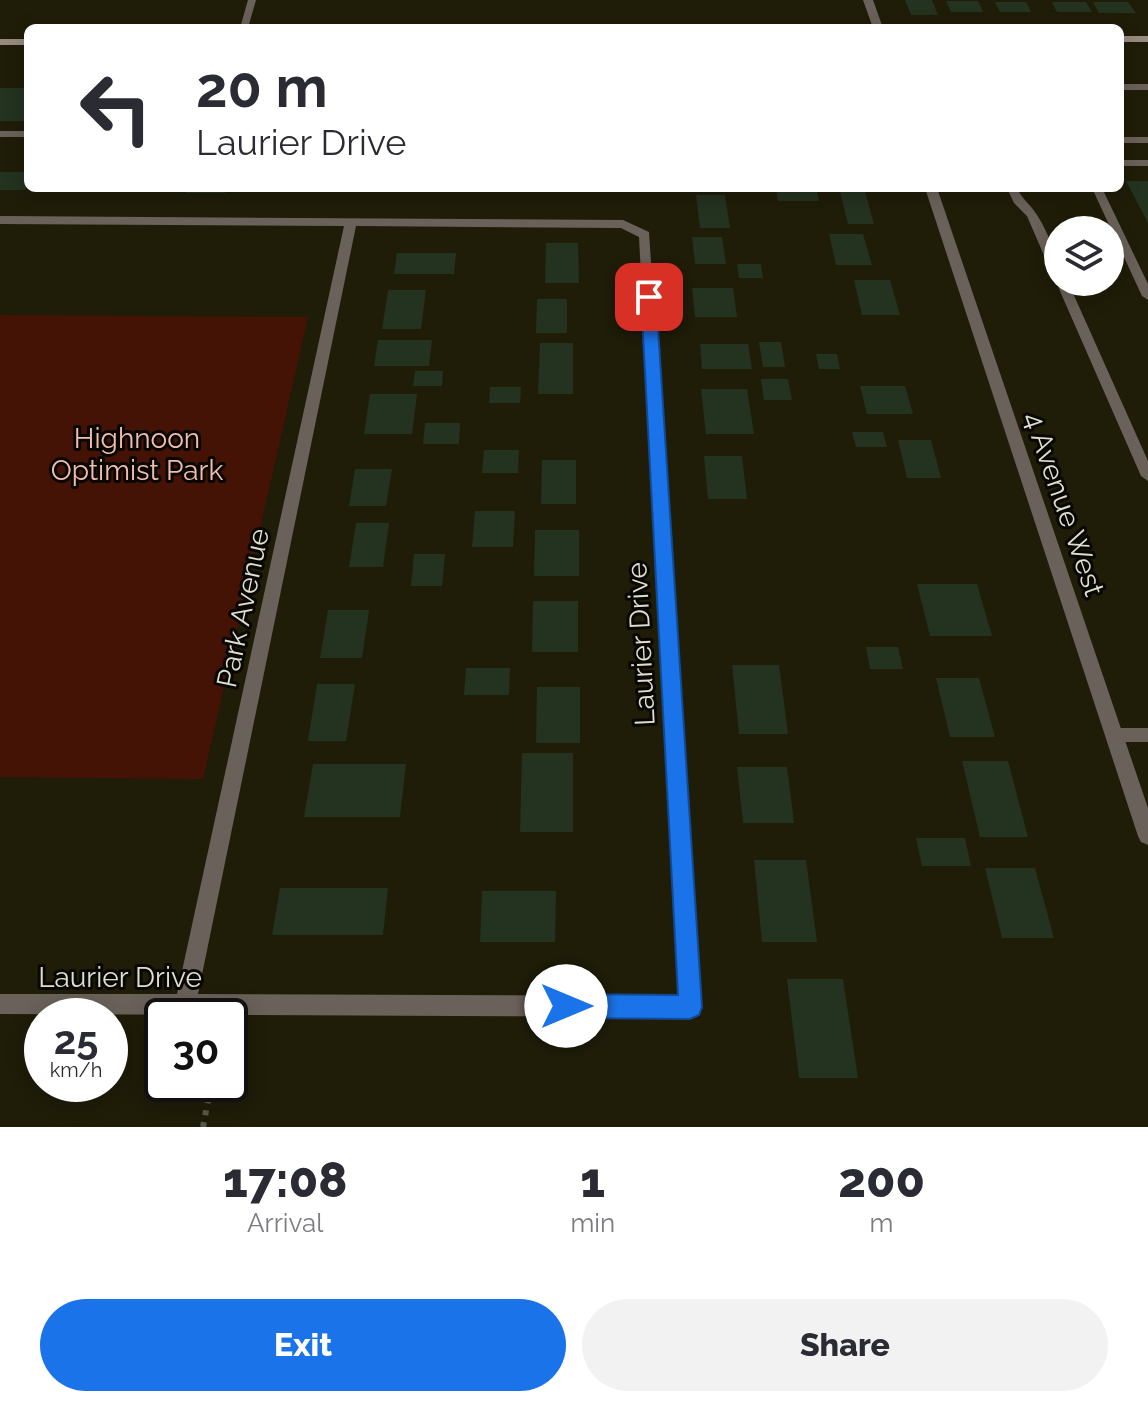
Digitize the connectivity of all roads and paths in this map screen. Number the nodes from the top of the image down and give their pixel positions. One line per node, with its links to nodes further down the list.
1 (252, 0): 3 (lane)
2 (868, 0): 4 (street)
3 (245, 24)
4 (877, 24)
5 (1124, 39): 6 (main road)
6 (1148, 39)
7 (0, 42): 8 (main road)
8 (24, 42)
9 (1124, 87): 10 (lane)
10 (1147, 88)
11 (0, 134): 12 (lane)
12 (24, 134)
13 (1124, 140): 14 (lane)
14 (1148, 140)
15 (1124, 163): 16 (lane)
16 (1148, 163)
17 (932, 192): 26 (street, 4 Avenue West)
18 (1014, 192): 22 (lane)
19 (1099, 192): 24 (lane)
20 (0, 220): 21 (street, Laurier Drive)
21 (351, 222): 29 (street, Park Avenue); 32 (street, Laurier Drive)
22 (1044, 242)
23 (1068, 296): 25 (lane)
24 (1148, 296)
25 (1148, 476)
26 (1114, 735): 27 (lane); 28 (street, 4 Avenue West)
27 (1148, 735)
28 (1148, 836)
29 (186, 998)
30 (0, 1004): 31 (street, Laurier Drive)
31 (144, 1005)
32 (248, 1005)
33 (208, 1102): 34 (path)
34 (203, 1127)

